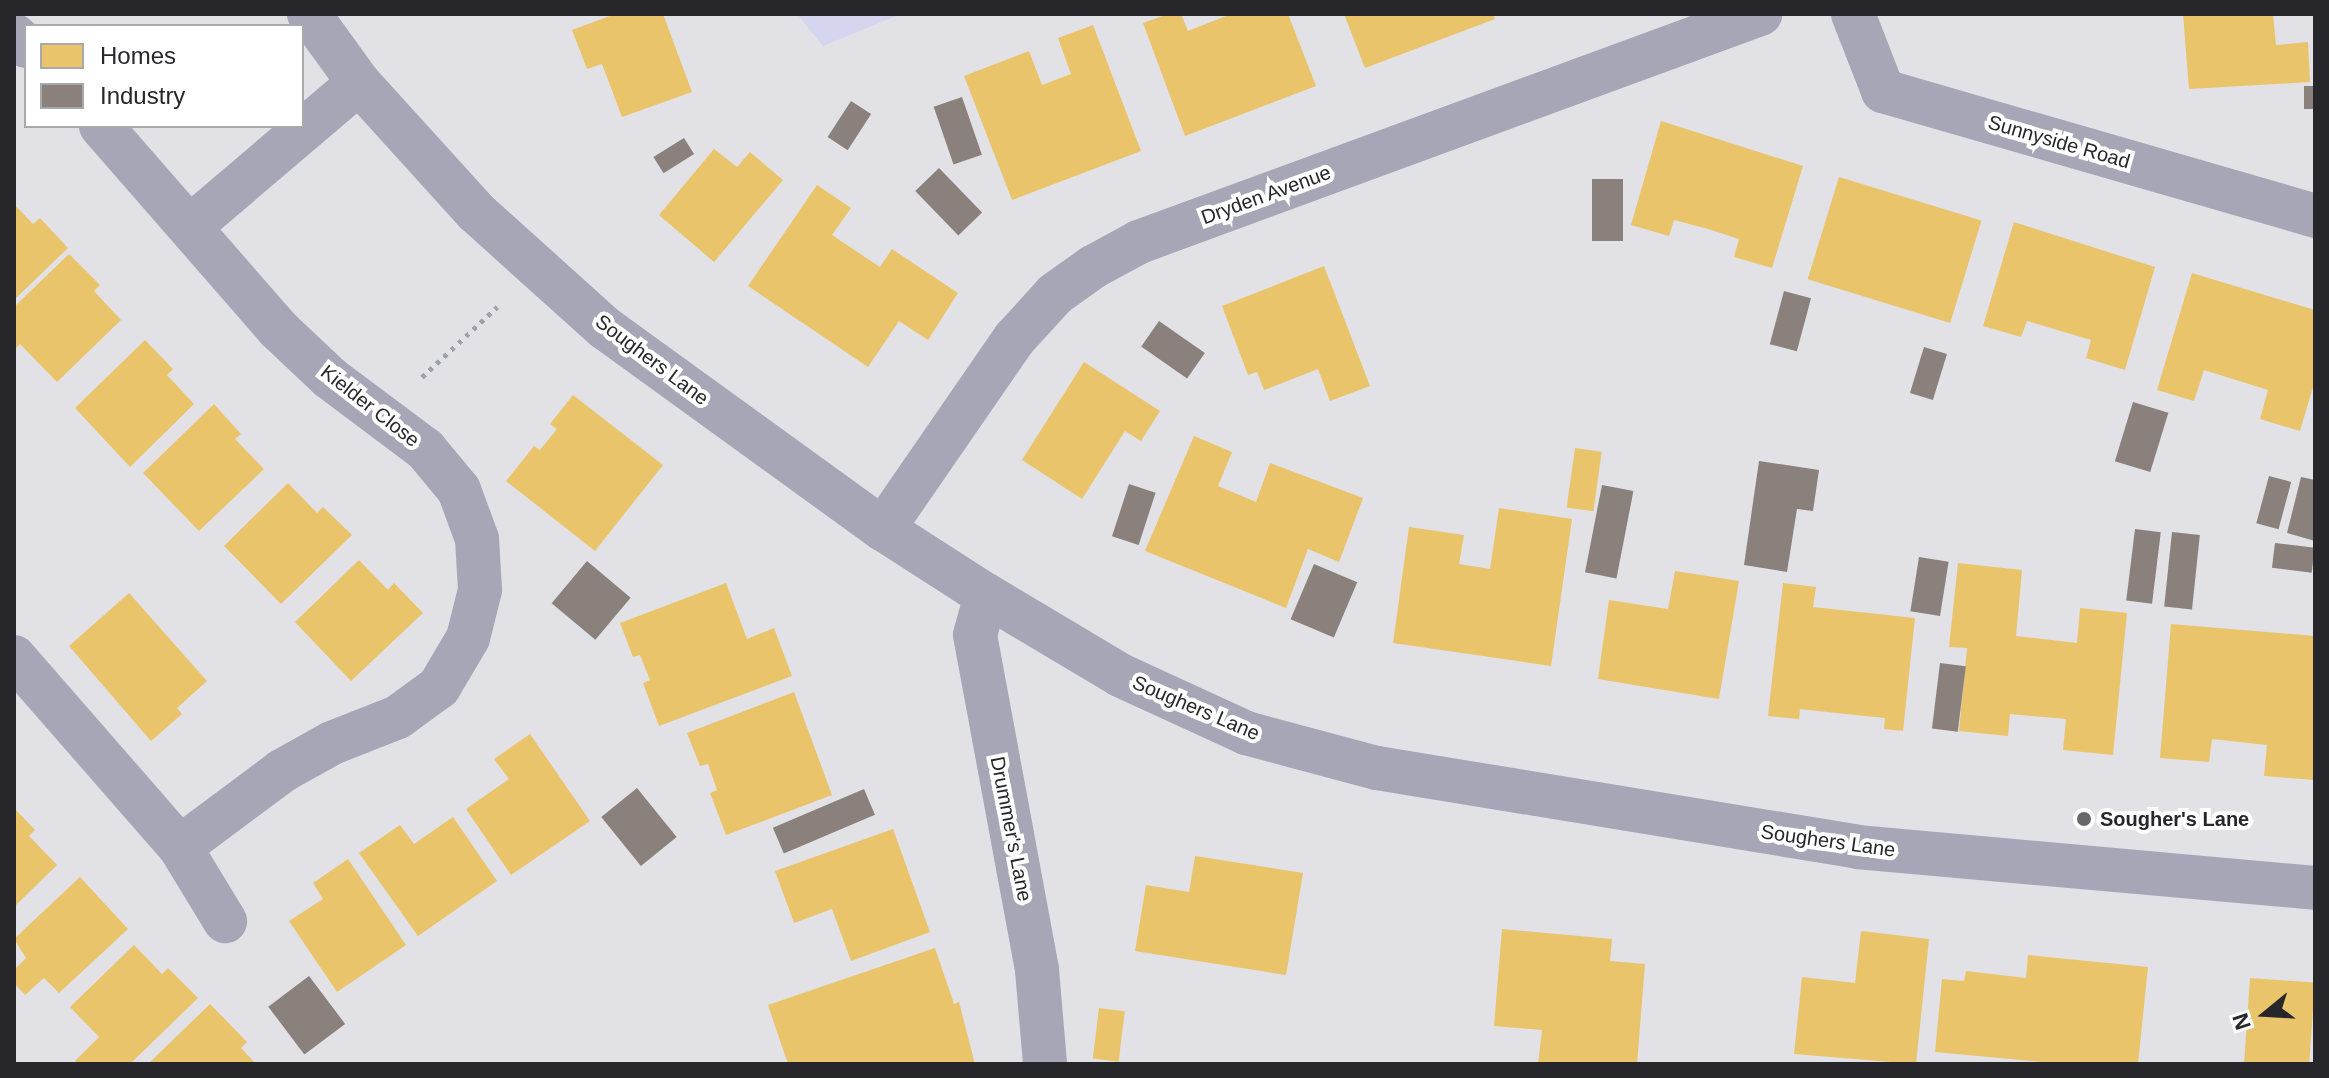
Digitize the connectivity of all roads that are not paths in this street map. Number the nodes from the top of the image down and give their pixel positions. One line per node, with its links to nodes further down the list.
1 (309, 14): 4 (street, Soughers Lane)
2 (1760, 14): 8 (street, Dryden Avenue)
3 (1853, 14): 6 (street, Sunnyside Road)
4 (359, 83): 7 (street); 8 (street, Soughers Lane)
5 (103, 128): 7 (street, Kielder Close)
6 (2315, 216)
7 (192, 225): 11 (street, Kielder Close)
8 (883, 529): 9 (street, Soughers Lane)
9 (986, 595): 12 (street, Soughers Lane); 14 (street, Drummer's Lane)
10 (14, 657): 11 (street)
11 (180, 847): 13 (street)
12 (2315, 888)
13 (225, 921)
14 (1045, 1064)

